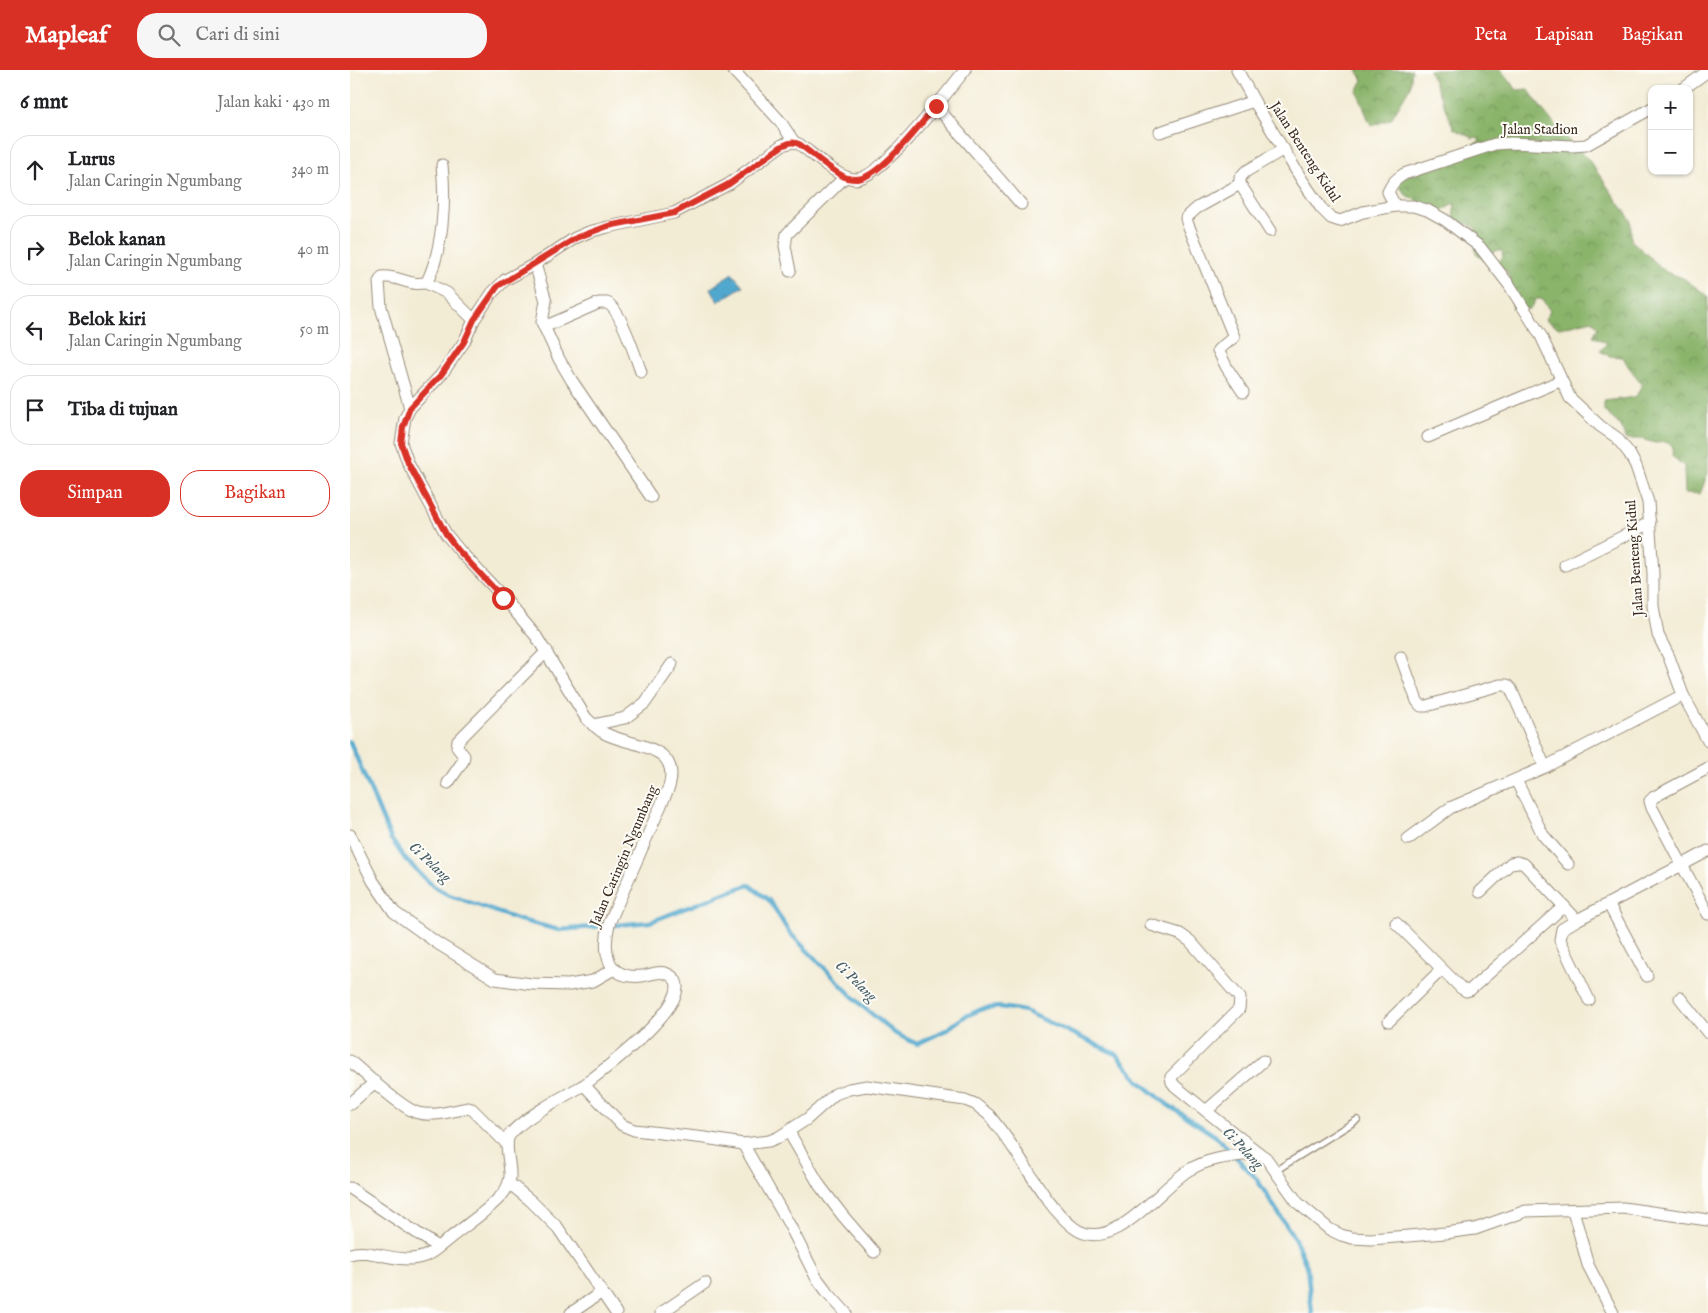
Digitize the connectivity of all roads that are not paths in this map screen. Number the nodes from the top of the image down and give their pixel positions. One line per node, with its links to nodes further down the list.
1 (733, 70): 10 (street)
2 (965, 70): 7 (street)
3 (1237, 70): 6 (street, Jalan Benteng Kidul)
4 (1708, 71): 5 (street)
5 (1689, 85)
6 (1254, 101): 9 (street); 11 (street, Jalan Benteng Kidul)
7 (936, 106): 13 (street); 15 (street)
8 (1648, 110): 16 (street, Jalan Stadion)
9 (1160, 132)
10 (794, 142): 13 (street); 18 (street, Jalan Caringin Ngumbang)
11 (1284, 149): 14 (street); 16 (street, Jalan Benteng Kidul)
12 (442, 165): 20 (street)
13 (845, 177): 19 (street)
14 (1240, 184): 17 (street); 25 (street)
15 (1021, 204)
16 (1395, 206): 24 (street, Jalan Benteng Kidul)
17 (1270, 231)
18 (535, 264): 21 (street, Jalan Caringin Ngumbang); 22 (street)
19 (790, 271)
20 (426, 283): 21 (street); 26 (street)
21 (474, 320): 26 (street, Jalan Caringin Ngumbang)
22 (544, 327): 23 (street); 28 (street)
23 (641, 372)
24 (1560, 381): 27 (street); 29 (street, Jalan Benteng Kidul)
25 (1243, 392)
26 (410, 408): 31 (street, Jalan Caringin Ngumbang)
27 (1428, 437)
28 (651, 497)
29 (1650, 522): 30 (street); 34 (street, Jalan Benteng Kidul)
30 (1565, 565)
31 (547, 651): 35 (street, Jalan Caringin Ngumbang); 40 (street)
32 (1401, 656): 37 (street)
33 (672, 664): 35 (street)
34 (1684, 695): 36 (street, Jalan Benteng Kidul); 37 (street)
35 (593, 725): 53 (street, Jalan Caringin Ngumbang)
36 (1708, 741)
37 (1545, 767): 39 (street)
38 (1708, 768): 45 (street)
39 (1516, 780): 42 (street); 44 (street)
40 (448, 783)
41 (350, 835): 53 (street)
42 (1408, 839)
43 (1708, 851): 45 (street)
44 (1568, 864)
45 (1682, 865): 47 (street); 49 (street)
46 (1480, 892): 48 (street)
47 (1609, 904): 50 (street); 55 (street)
48 (1564, 906): 50 (street); 54 (street)
49 (1708, 914)
50 (1577, 920): 57 (street)
51 (1396, 923): 54 (street)
52 (1151, 925): 65 (street)
53 (614, 969): 63 (street)
54 (1442, 969): 58 (street)
55 (1647, 976)
56 (1680, 998): 59 (street)
57 (1589, 1000)
58 (1389, 1021)
59 (1708, 1034)
60 (1263, 1060): 65 (street)
61 (350, 1061): 62 (street)
62 (374, 1082): 64 (street); 68 (street)
63 (584, 1085): 68 (street); 69 (street)
64 (350, 1104)
65 (1206, 1110): 70 (street)
66 (1357, 1120): 71 (lane)
67 (789, 1132): 69 (street); 70 (street); 77 (street)
68 (507, 1144): 72 (street)
69 (743, 1144): 84 (street)
70 (1259, 1154): 71 (street)
71 (1275, 1170): 74 (street)
72 (509, 1183): 76 (street); 80 (street)
73 (350, 1188): 76 (street)
74 (1573, 1210): 75 (street); 85 (street)
75 (1708, 1220)
76 (438, 1247): 78 (street)
77 (874, 1252)
78 (350, 1254)
79 (705, 1283): 83 (street)
80 (602, 1292): 81 (street); 82 (street)
81 (571, 1313)
82 (616, 1313)
83 (661, 1313)
84 (846, 1313)
85 (1613, 1313)

